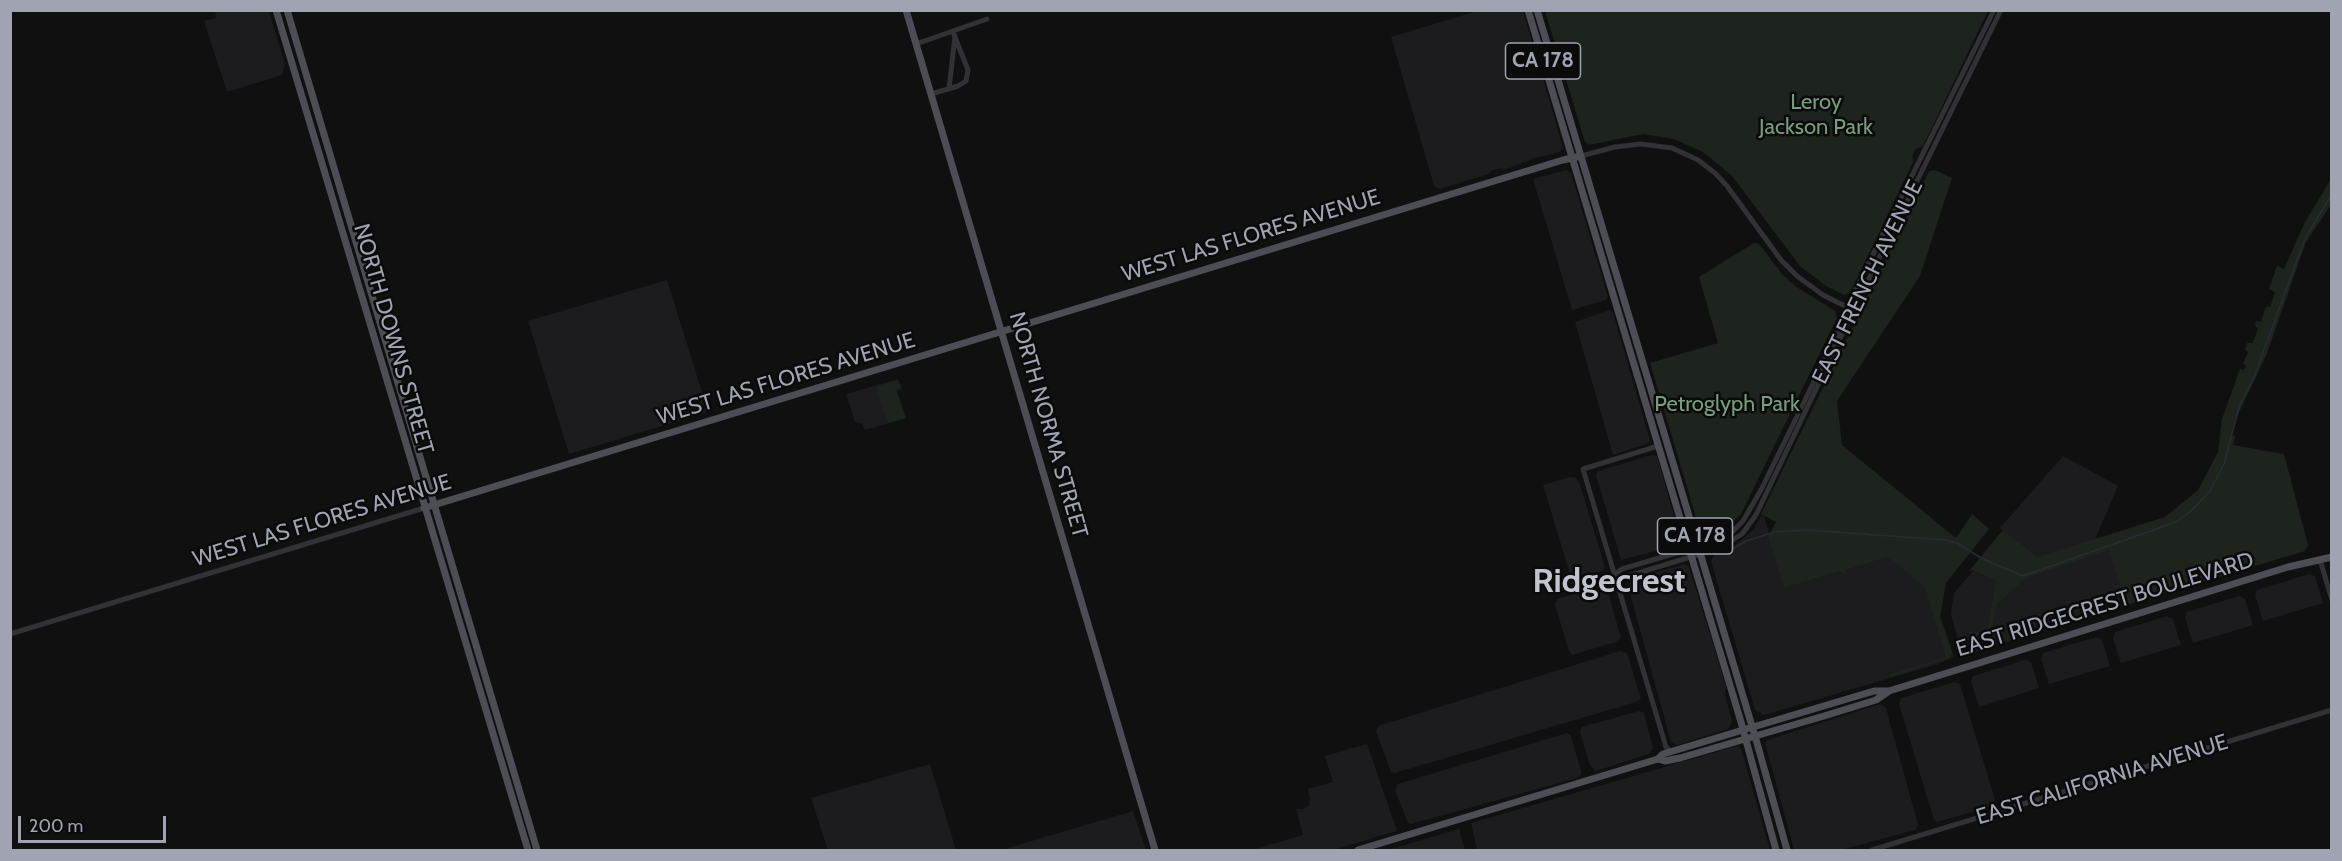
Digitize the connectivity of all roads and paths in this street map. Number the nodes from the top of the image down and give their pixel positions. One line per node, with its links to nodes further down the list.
1 (276, 10): 21 (main road, NORTH DOWNS STREET)
2 (287, 10): 20 (main road, NORTH DOWNS STREET)
3 (906, 10): 10 (main road, NORTH NORMA STREET)
4 (1528, 10): 14 (main road, CA 178)
5 (1535, 10): 13 (main road, CA 178)
6 (1994, 10): 15 (street, EAST FRENCH AVENUE)
7 (2001, 10): 16 (street, EAST FRENCH AVENUE)
8 (987, 19): 9 (street)
9 (954, 33): 10 (street); 11 (street); 11 (street)
10 (916, 44): 12 (main road, NORTH NORMA STREET)
11 (949, 89): 12 (street)
12 (931, 94): 17 (main road, NORTH NORMA STREET)
13 (1581, 156): 14 (main road, WEST LAS FLORES AVENUE); 15 (street); 19 (main road, CA 178)
14 (1572, 157): 17 (main road, WEST LAS FLORES AVENUE); 18 (main road, CA 178)
15 (1847, 307): 16 (street); 22 (street, EAST FRENCH AVENUE)
16 (1854, 311): 22 (street, EAST FRENCH AVENUE)
17 (1002, 330): 20 (main road, WEST LAS FLORES AVENUE); 41 (main road, NORTH NORMA STREET)
18 (1658, 446): 19 (main road); 23 (main road, CA 178); 26 (street)
19 (1681, 490): 22 (main road, CA 178)
20 (435, 505): 21 (main road, WEST LAS FLORES AVENUE); 40 (main road, NORTH DOWNS STREET)
21 (424, 508): 30 (street, WEST LAS FLORES AVENUE); 39 (main road, NORTH DOWNS STREET)
22 (1699, 550): 23 (street, EAST FRENCH AVENUE); 29 (main road, CA 178)
23 (1690, 553): 26 (street, EAST FRENCH AVENUE); 27 (main road, CA 178)
24 (2331, 557): 25 (main road, EAST RIDGECREST BOULEVARD)
25 (2320, 560): 28 (street); 31 (main road, EAST RIDGECREST BOULEVARD)
26 (1614, 575): 37 (street)
27 (1703, 597): 29 (main road); 34 (main road, CA 178)
28 (2331, 600)
29 (1724, 632): 33 (main road, CA 178)
30 (10, 634)
31 (1889, 691): 33 (main road, EAST RIDGECREST BOULEVARD); 35 (main road, EAST RIDGECREST BOULEVARD)
32 (2331, 710): 45 (street, EAST CALIFORNIA AVENUE)
33 (1752, 727): 34 (main road, EAST RIDGECREST BOULEVARD); 35 (main road)
34 (1743, 730): 36 (main road); 37 (main road, EAST RIDGECREST BOULEVARD)
35 (1755, 736): 36 (main road, EAST RIDGECREST BOULEVARD); 44 (main road)
36 (1746, 739): 38 (main road, EAST RIDGECREST BOULEVARD); 43 (main road)
37 (1671, 752): 38 (main road, EAST RIDGECREST BOULEVARD)
38 (1658, 759): 42 (main road)
39 (528, 850)
40 (537, 850)
41 (1155, 850)
42 (1358, 850)
43 (1776, 850)
44 (1787, 850)
45 (1872, 850)

